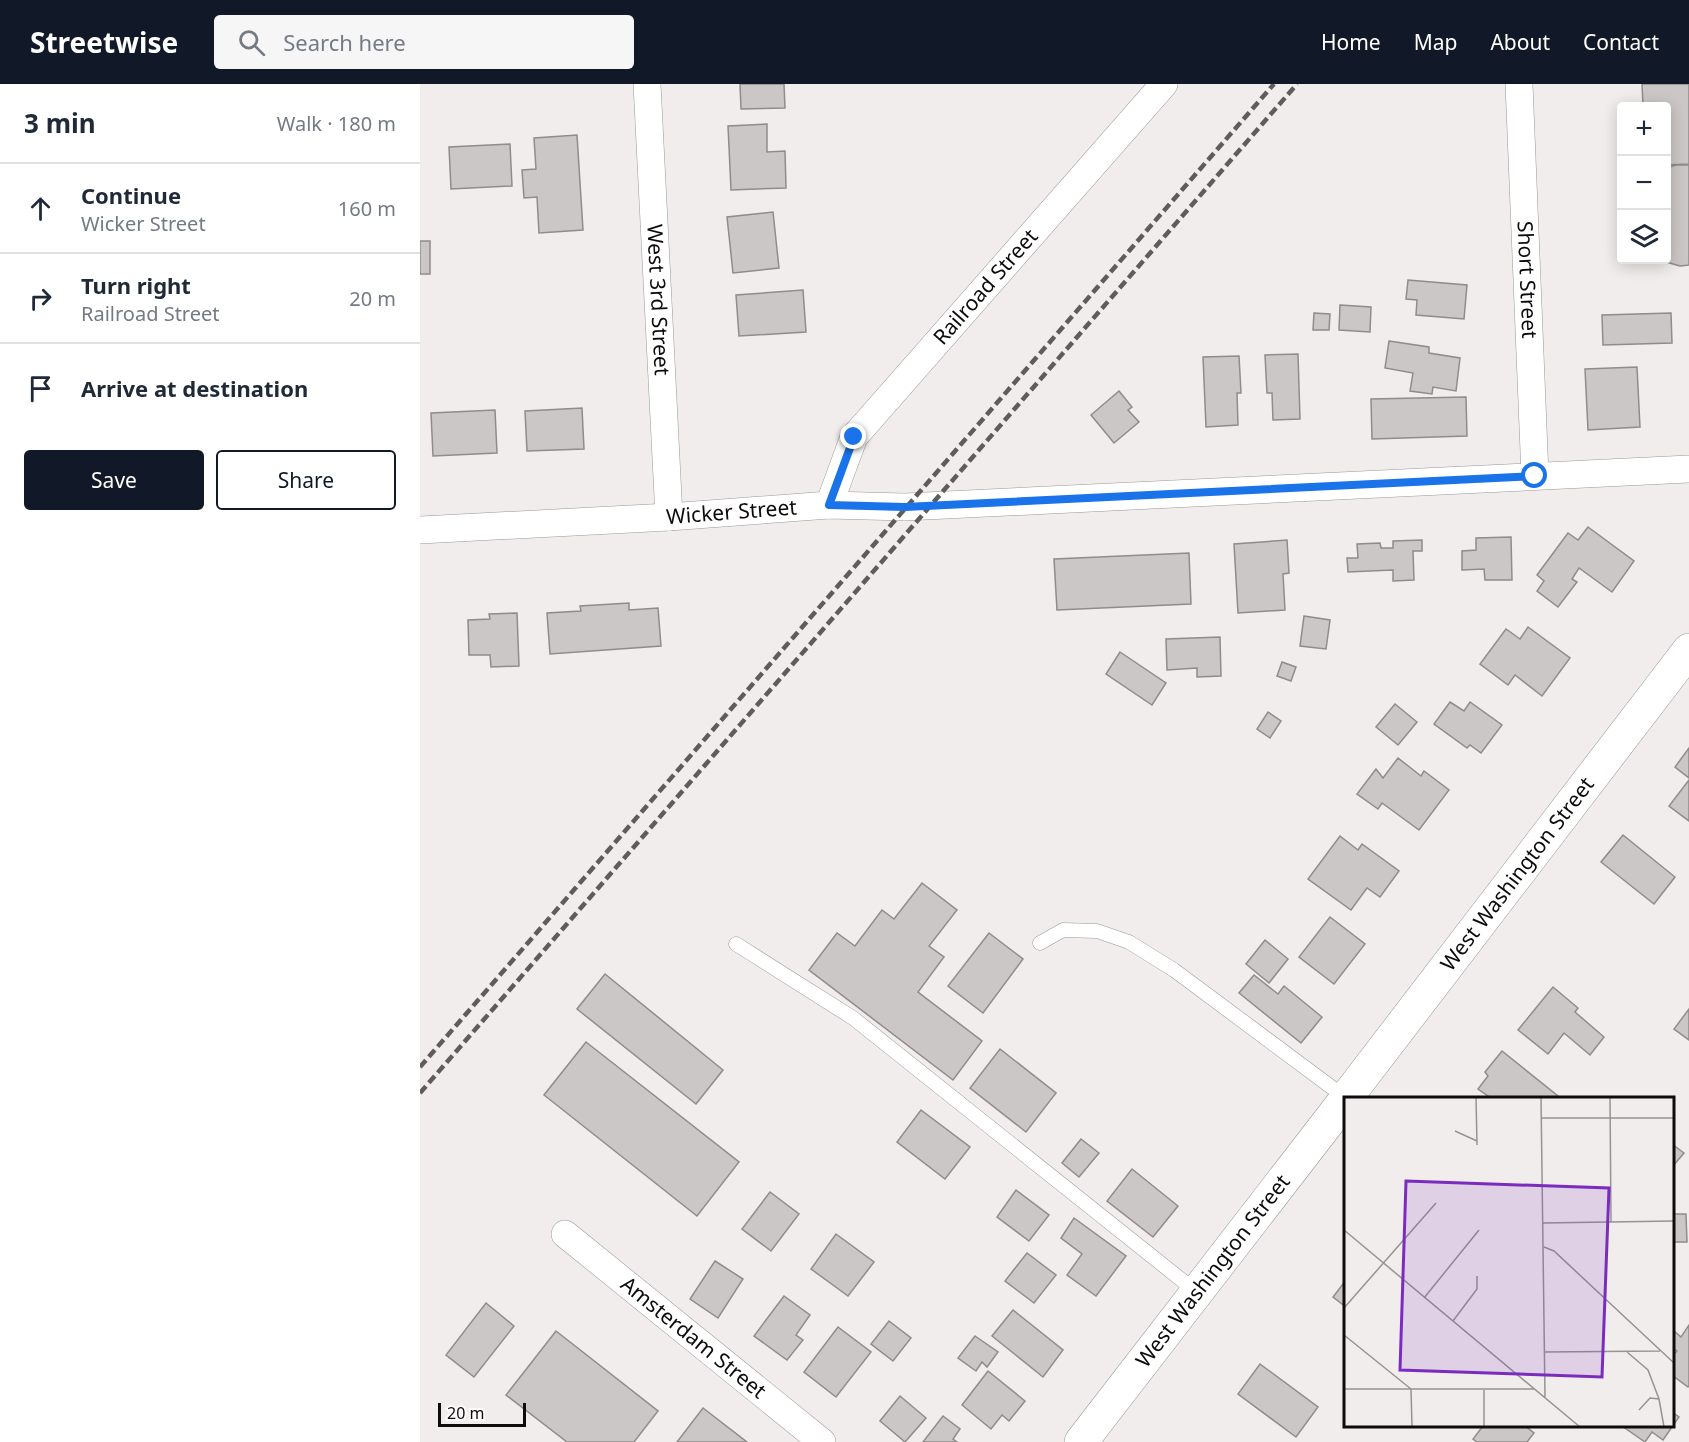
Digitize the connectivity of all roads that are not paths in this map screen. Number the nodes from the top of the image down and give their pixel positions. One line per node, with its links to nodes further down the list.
1 (647, 84): 7 (street, West 3rd Street)
2 (1164, 84): 6 (street, Railroad Street)
3 (1519, 84): 5 (street, Short Street)
4 (1689, 469): 5 (street, Wicker Street)
5 (1535, 476): 6 (street, Wicker Street)
6 (829, 505): 7 (street, Wicker Street)
7 (669, 517): 8 (street, Wicker Street)
8 (420, 530)
9 (1689, 650): 12 (main road, West Washington Street)
10 (1040, 943): 13 (lane)
11 (736, 944): 16 (lane)
12 (1348, 1097)
13 (1344, 1098)
14 (1344, 1102): 16 (main road, West Washington Street)
15 (565, 1234): 17 (street, Amsterdam Street)
16 (1198, 1293): 18 (main road, West Washington Street)
17 (822, 1442)
18 (1081, 1442)

